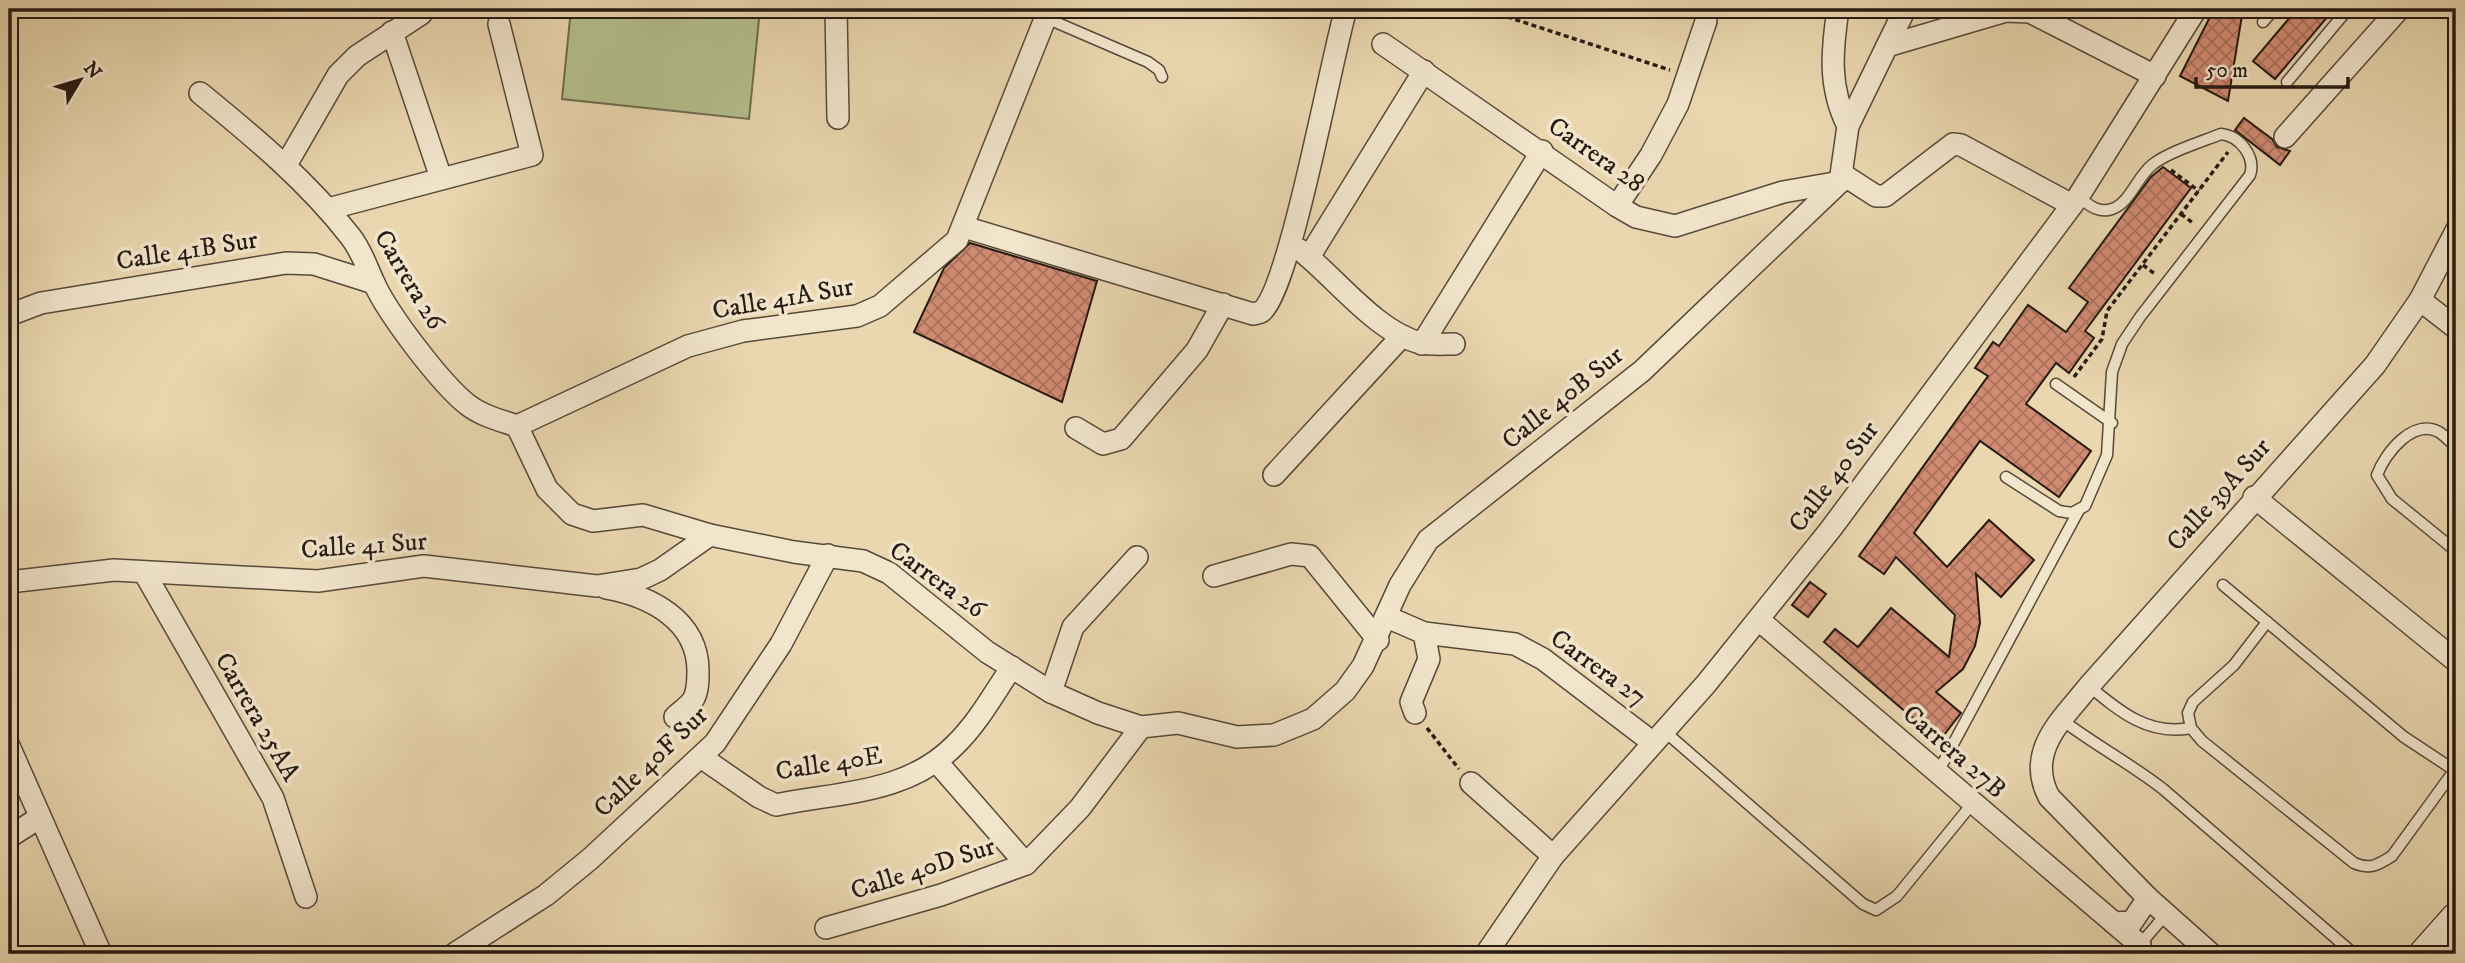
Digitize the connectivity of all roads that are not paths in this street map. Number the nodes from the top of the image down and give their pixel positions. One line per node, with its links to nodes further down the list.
1 (836, 9): 22 (street)
2 (1346, 9): 34 (street)
3 (1838, 9): 23 (street)
4 (1905, 9): 16 (street)
5 (2196, 9): 18 (street, Calle 40 Sur)
6 (2274, 9): 12 (lane)
7 (2348, 9): 20 (lane)
8 (2399, 9): 24 (street)
9 (421, 14): 14 (street)
10 (1047, 14): 19 (lane); 32 (street, Calle 41A Sur)
11 (1706, 20): 30 (street)
12 (2263, 22)
13 (499, 23): 27 (street)
14 (392, 32): 26 (street); 27 (street)
15 (1383, 44): 17 (street, Carrera 28)
16 (1886, 46): 18 (street); 23 (street)
17 (1424, 71): 25 (street, Carrera 28); 35 (street)
18 (2155, 76): 29 (street, Calle 40 Sur)
19 (1162, 77)
20 (2287, 82)
21 (200, 93): 26 (street, Carrera 26)
22 (838, 118)
23 (1848, 126): 28 (street)
24 (2285, 137)
25 (1542, 151): 30 (street, Carrera 28); 42 (street)
26 (286, 165): 31 (street, Carrera 26)
27 (441, 178): 31 (street)
28 (1841, 178): 29 (street); 30 (street, Carrera 28); 62 (street, Calle 40B Sur)
29 (2075, 201): 45 (lane); 63 (street, Calle 40 Sur)
30 (1617, 206)
31 (328, 209): 36 (street, Carrera 26)
32 (964, 227): 38 (street); 46 (street, Calle 41A Sur)
33 (2456, 237): 37 (street, Calle 39A Sur)
34 (1290, 242): 35 (street); 38 (street)
35 (1309, 257): 41 (street)
36 (374, 283): 39 (street, Calle 41B Sur); 46 (street, Carrera 26)
37 (2420, 300): 40 (street); 51 (street, Calle 39A Sur)
38 (1223, 304): 47 (street)
39 (9, 315)
40 (2456, 328)
41 (1402, 336): 42 (street); 49 (street)
42 (1422, 344): 43 (street)
43 (1454, 344)
44 (2060, 387): 45 (lane)
45 (2112, 423): 52 (lane)
46 (517, 426): 53 (street, Carrera 26)
47 (1076, 428)
48 (2456, 447): 54 (lane)
49 (1274, 475)
50 (2006, 477): 52 (lane)
51 (2255, 497): 67 (street); 69 (street, Calle 39A Sur)
52 (2079, 510): 82 (lane)
53 (710, 535): 55 (street, Carrera 26); 61 (street, Calle 41 Sur)
54 (2456, 551)
55 (828, 555): 68 (street, Carrera 26); 79 (street, Calle 40F Sur)
56 (1138, 557): 70 (street)
57 (144, 572): 59 (street, Calle 41 Sur); 61 (street, Calle 41 Sur); 89 (street, Carrera 25AA)
58 (1214, 576): 66 (street)
59 (9, 582)
60 (2223, 585): 64 (lane)
61 (597, 586): 72 (street)
62 (1387, 617): 65 (street, Carrera 27); 66 (street, Calle 40B Sur)
63 (1759, 620): 77 (street, Calle 40 Sur); 82 (street, Carrera 27B)
64 (2267, 622): 76 (lane); 81 (lane)
65 (1424, 633): 71 (street); 77 (street, Carrera 27)
66 (1378, 640): 73 (street, Calle 40B Sur)
67 (2456, 661)
68 (1012, 667): 70 (street, Carrera 26); 80 (street, Calle 40E)
69 (2090, 686): 74 (street, Calle 39A Sur); 76 (lane)
70 (1051, 692): 75 (street, Carrera 26)
71 (1415, 713)
72 (675, 717)
73 (1313, 719): 75 (street, Carrera 26)
74 (2062, 720): 90 (street, Calle 39A Sur); 100 (lane)
75 (1142, 727): 88 (street, Calle 40D Sur)
76 (2192, 728): 81 (lane)
77 (1657, 736): 84 (lane); 87 (street, Calle 40 Sur)
78 (9, 746): 85 (street)
79 (701, 757): 80 (street, Calle 40E); 97 (street, Calle 40F Sur)
80 (937, 762): 88 (street)
81 (2455, 769)
82 (1937, 774): 84 (street, Carrera 27B)
83 (1471, 783): 87 (street)
84 (1972, 804): 93 (street, Carrera 27B)
85 (40, 818): 86 (street); 96 (street)
86 (9, 837)
87 (1553, 856): 98 (street, Calle 40 Sur)
88 (1026, 864): 94 (street, Calle 40D Sur)
89 (306, 897)
90 (2148, 898): 91 (street); 93 (street)
91 (2166, 914): 95 (lane); 99 (street)
92 (2456, 918): 101 (street)
93 (2114, 923): 95 (street, Carrera 27B)
94 (826, 928)
95 (2136, 950)
96 (101, 954)
97 (454, 954)
98 (1486, 954)
99 (2211, 954)
100 (2354, 954)
101 (2424, 954)

